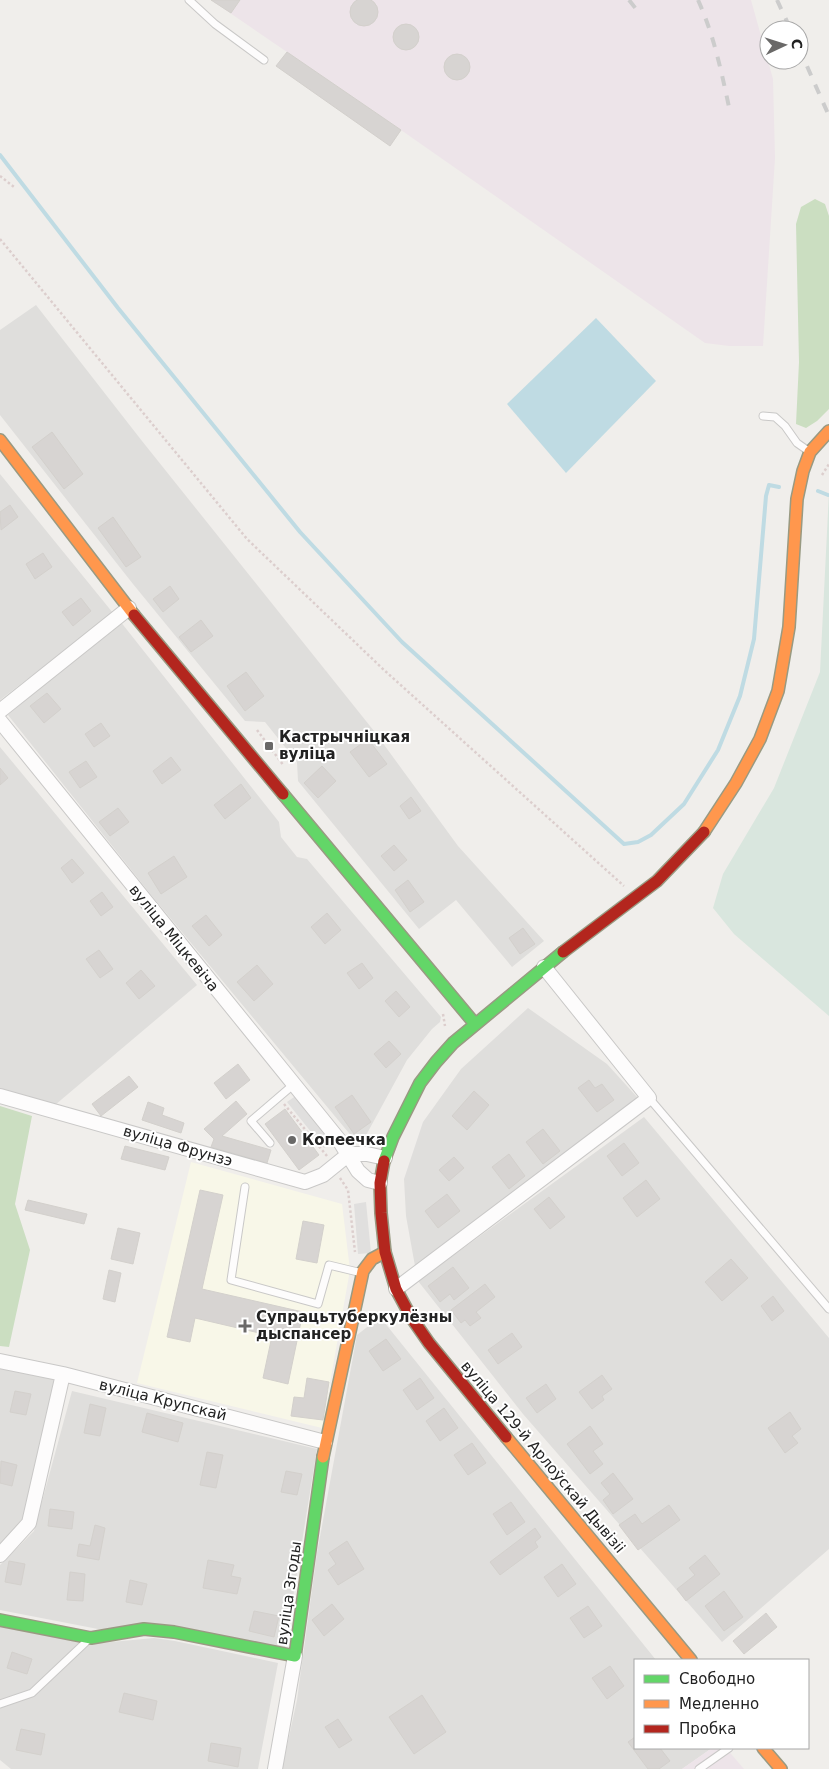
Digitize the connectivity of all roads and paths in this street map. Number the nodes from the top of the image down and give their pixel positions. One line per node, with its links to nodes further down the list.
1 (189, 0): 2 (lane)
2 (264, 60)
3 (0, 176): 4 (path)
4 (14, 187)
5 (0, 239): 15 (path)
6 (763, 416): 9 (lane)
7 (829, 431): 9 (main road)
8 (0, 440): 12 (main road)
9 (810, 452): 15 (main road, вуліца 129-й Арлоўскай Дывізіі)
10 (829, 464): 11 (path)
11 (820, 477)
12 (129, 608): 13 (street); 17 (main road)
13 (0, 711)
14 (0, 721): 18 (street, вуліца Міцкевіча)
15 (636, 897): 16 (main road, вуліца 129-й Арлоўскай Дывізіі)
16 (544, 967): 17 (main road, вуліца 129-й Арлоўскай Дывізіі); 21 (street)
17 (475, 1024): 24 (main road, вуліца 129-й Арлоўскай Дывізіі)
18 (293, 1085): 20 (lane); 23 (street, вуліца Міцкевіча)
19 (0, 1096): 25 (street, вуліца Фрунзэ)
20 (278, 1097): 22 (lane); 25 (path)
21 (650, 1098): 31 (street); 32 (lane)
22 (270, 1143)
23 (349, 1154): 24 (street); 25 (street, вуліца Фрунзэ); 26 (street, вуліца Міцкевіча)
24 (384, 1158): 26 (main road, вуліца 129-й Арлоўскай Дывізіі)
25 (334, 1166): 28 (path)
26 (380, 1183): 29 (main road, вуліца 129-й Арлоўскай Дывізіі)
27 (245, 1187): 30 (lane)
28 (348, 1190)
29 (385, 1252): 30 (main road, вуліца Згоды); 31 (main road, вуліца 129-й Арлоўскай Дывізіі)
30 (362, 1273): 35 (main road, вуліца Згоды)
31 (396, 1289): 40 (main road, вуліца 129-й Арлоўскай Дывізіі)
32 (829, 1309)
33 (0, 1361): 34 (street, вуліца Крупскай)
34 (63, 1374): 35 (street, вуліца Крупскай); 36 (street)
35 (326, 1442): 39 (main road, вуліца Згоды)
36 (0, 1555)
37 (0, 1620): 38 (main road, вуліца Згоды)
38 (91, 1638): 39 (main road, вуліца Згоды); 41 (lane)
39 (295, 1656): 44 (street)
40 (690, 1659)
41 (0, 1704)
42 (728, 1749): 45 (lane)
43 (765, 1749): 46 (main road)
44 (275, 1769)
45 (698, 1769)
46 (781, 1769)

